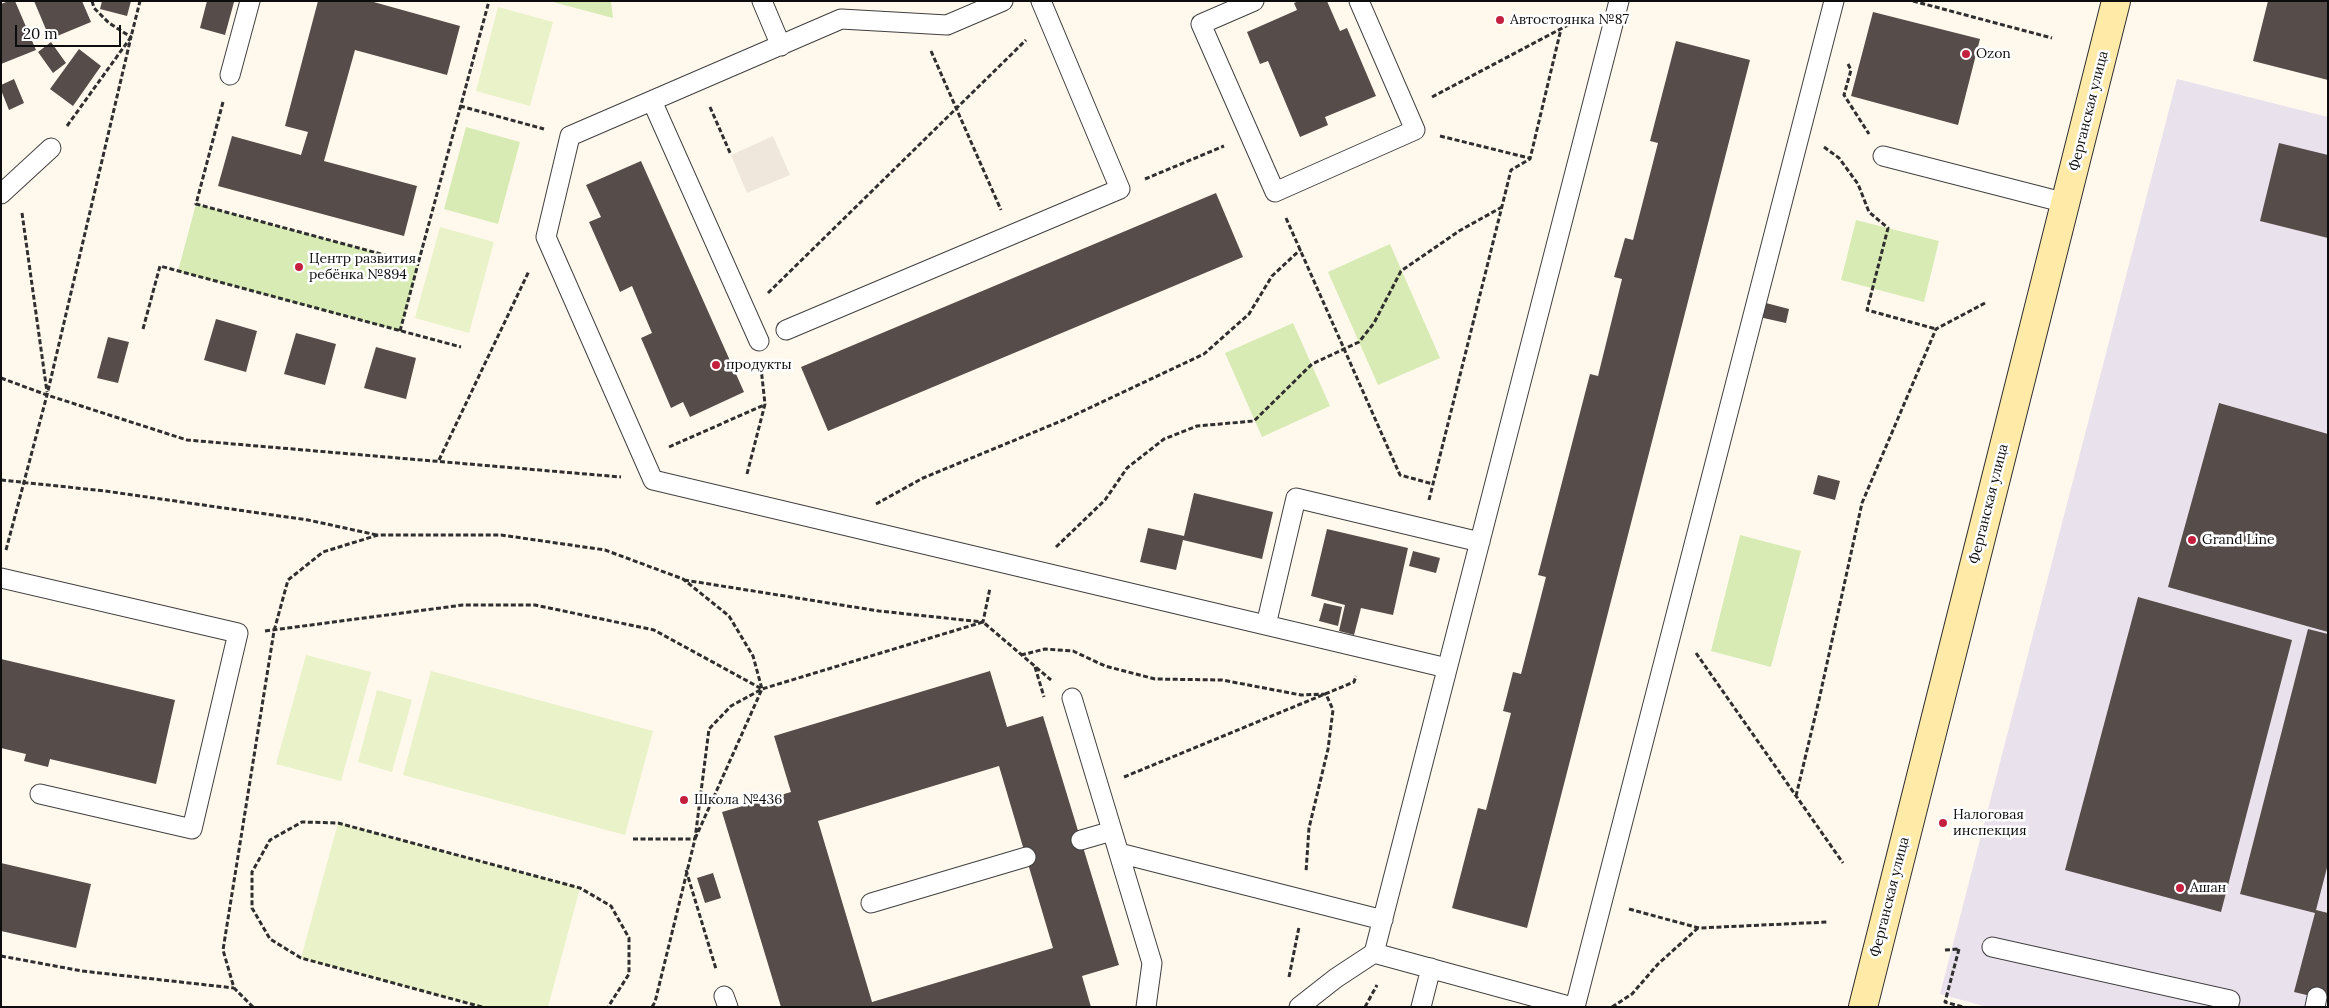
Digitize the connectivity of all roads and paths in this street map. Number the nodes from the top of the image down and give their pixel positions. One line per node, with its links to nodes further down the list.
1 (92, 1): 19 (path)
2 (140, 1): 19 (path)
3 (250, 1): 22 (lane)
4 (489, 1): 25 (path)
5 (762, 1): 21 (lane)
6 (1003, 1): 16 (lane)
7 (1041, 1): 15 (lane)
8 (1254, 1): 30 (lane)
9 (1358, 1): 27 (lane)
10 (1619, 1): 68 (lane)
11 (1834, 1): 17 (lane)
12 (1913, 1): 20 (path)
13 (2116, 1): 40 (street, Ферганская улица)
14 (1587, 15): 18 (path)
15 (1049, 19): 26 (path); 37 (lane)
16 (918, 23): 21 (lane); 26 (path)
17 (1827, 28): 29 (lane); 34 (path)
18 (1561, 29): 27 (path); 35 (path)
19 (131, 37): 32 (path); 56 (path)
20 (2052, 38)
21 (781, 46): 23 (lane)
22 (230, 75): 45 (path)
23 (699, 81): 24 (lane); 33 (path)
24 (652, 101): 43 (lane); 47 (lane)
25 (460, 106): 28 (path); 45 (path)
26 (956, 108): 42 (path); 47 (path)
27 (1407, 110): 38 (lane)
28 (536, 127)
29 (1800, 131): 49 (path); 75 (lane)
30 (1250, 135): 37 (path); 38 (lane)
31 (1444, 137): 35 (path)
32 (51, 148): 36 (lane)
33 (731, 154)
34 (1883, 156): 40 (lane)
35 (1530, 159): 41 (path)
36 (17, 180): 39 (lane); 56 (path)
37 (1120, 189): 42 (lane)
38 (1275, 192): 44 (path)
39 (1, 194)
40 (2066, 203): 119 (street, Ферганская улица)
41 (1502, 207): 54 (path); 63 (path)
42 (1012, 235): 50 (lane)
43 (546, 237): 58 (lane); 59 (path)
44 (1301, 249): 54 (path); 65 (path)
45 (418, 264): 51 (path)
46 (1984, 303): 49 (path)
47 (747, 315): 52 (lane)
48 (143, 329): 51 (path)
49 (1936, 329): 87 (path)
50 (786, 330)
51 (400, 331): 53 (path)
52 (758, 341): 57 (path)
53 (462, 347)
54 (1345, 350): 63 (path); 71 (path)
55 (1, 378): 56 (path)
56 (48, 395): 59 (path); 62 (path)
57 (765, 404): 58 (path); 64 (path)
58 (644, 458): 61 (lane)
59 (440, 460): 61 (path)
60 (1, 480): 62 (path)
61 (653, 480): 64 (lane)
62 (25, 481): 67 (path); 69 (path)
63 (1433, 484): 66 (path)
64 (741, 500): 65 (lane)
65 (841, 524): 70 (lane)
66 (1422, 528): 68 (lane); 76 (lane)
67 (378, 535): 73 (path); 77 (path)
68 (1480, 542): 81 (lane)
69 (4, 558)
70 (995, 561): 71 (lane); 74 (path)
71 (1032, 569): 76 (lane)
72 (1, 578): 78 (lane)
73 (683, 579): 74 (path); 82 (path)
74 (984, 622): 80 (path); 82 (path)
75 (1674, 622): 87 (path); 97 (lane)
76 (1266, 625): 79 (lane)
77 (274, 630): 78 (path); 82 (path); 108 (path)
78 (238, 633): 86 (lane)
79 (1362, 648): 81 (lane); 83 (path)
80 (1022, 655): 83 (path); 84 (path)
81 (1447, 668): 99 (lane)
82 (762, 689): 90 (path); 90 (path)
83 (1326, 694): 85 (path); 96 (path)
84 (1072, 698): 85 (lane)
85 (1099, 787): 88 (lane)
86 (40, 794)
87 (1796, 796): 94 (path)
88 (1112, 831): 91 (lane); 92 (lane)
89 (633, 839): 90 (path)
90 (694, 839): 95 (path)
91 (1081, 840)
92 (1119, 853): 96 (lane); 114 (lane)
93 (1026, 857): 98 (lane)
94 (1843, 863)
95 (686, 869): 109 (path); 113 (path)
96 (1304, 899): 99 (lane); 107 (path)
97 (1602, 902): 101 (path); 117 (lane)
98 (871, 903)
99 (1383, 920): 104 (lane)
100 (1828, 922): 101 (path)
101 (1699, 928): 118 (path)
102 (1992, 947): 121 (lane)
103 (1960, 949): 120 (path)
104 (1374, 953): 106 (lane); 115 (lane)
105 (1, 956): 108 (path)
106 (1431, 968): 116 (lane); 117 (lane)
107 (1288, 980)
108 (234, 988): 110 (path)
109 (726, 1001)
110 (253, 1007)
111 (482, 1007): 112 (path)
112 (608, 1007)
113 (652, 1007)
114 (1146, 1007)
115 (1298, 1007)
116 (1421, 1007)
117 (1574, 1007)
118 (1612, 1007)
119 (1862, 1007)
120 (1962, 1007)
121 (2228, 1007)

